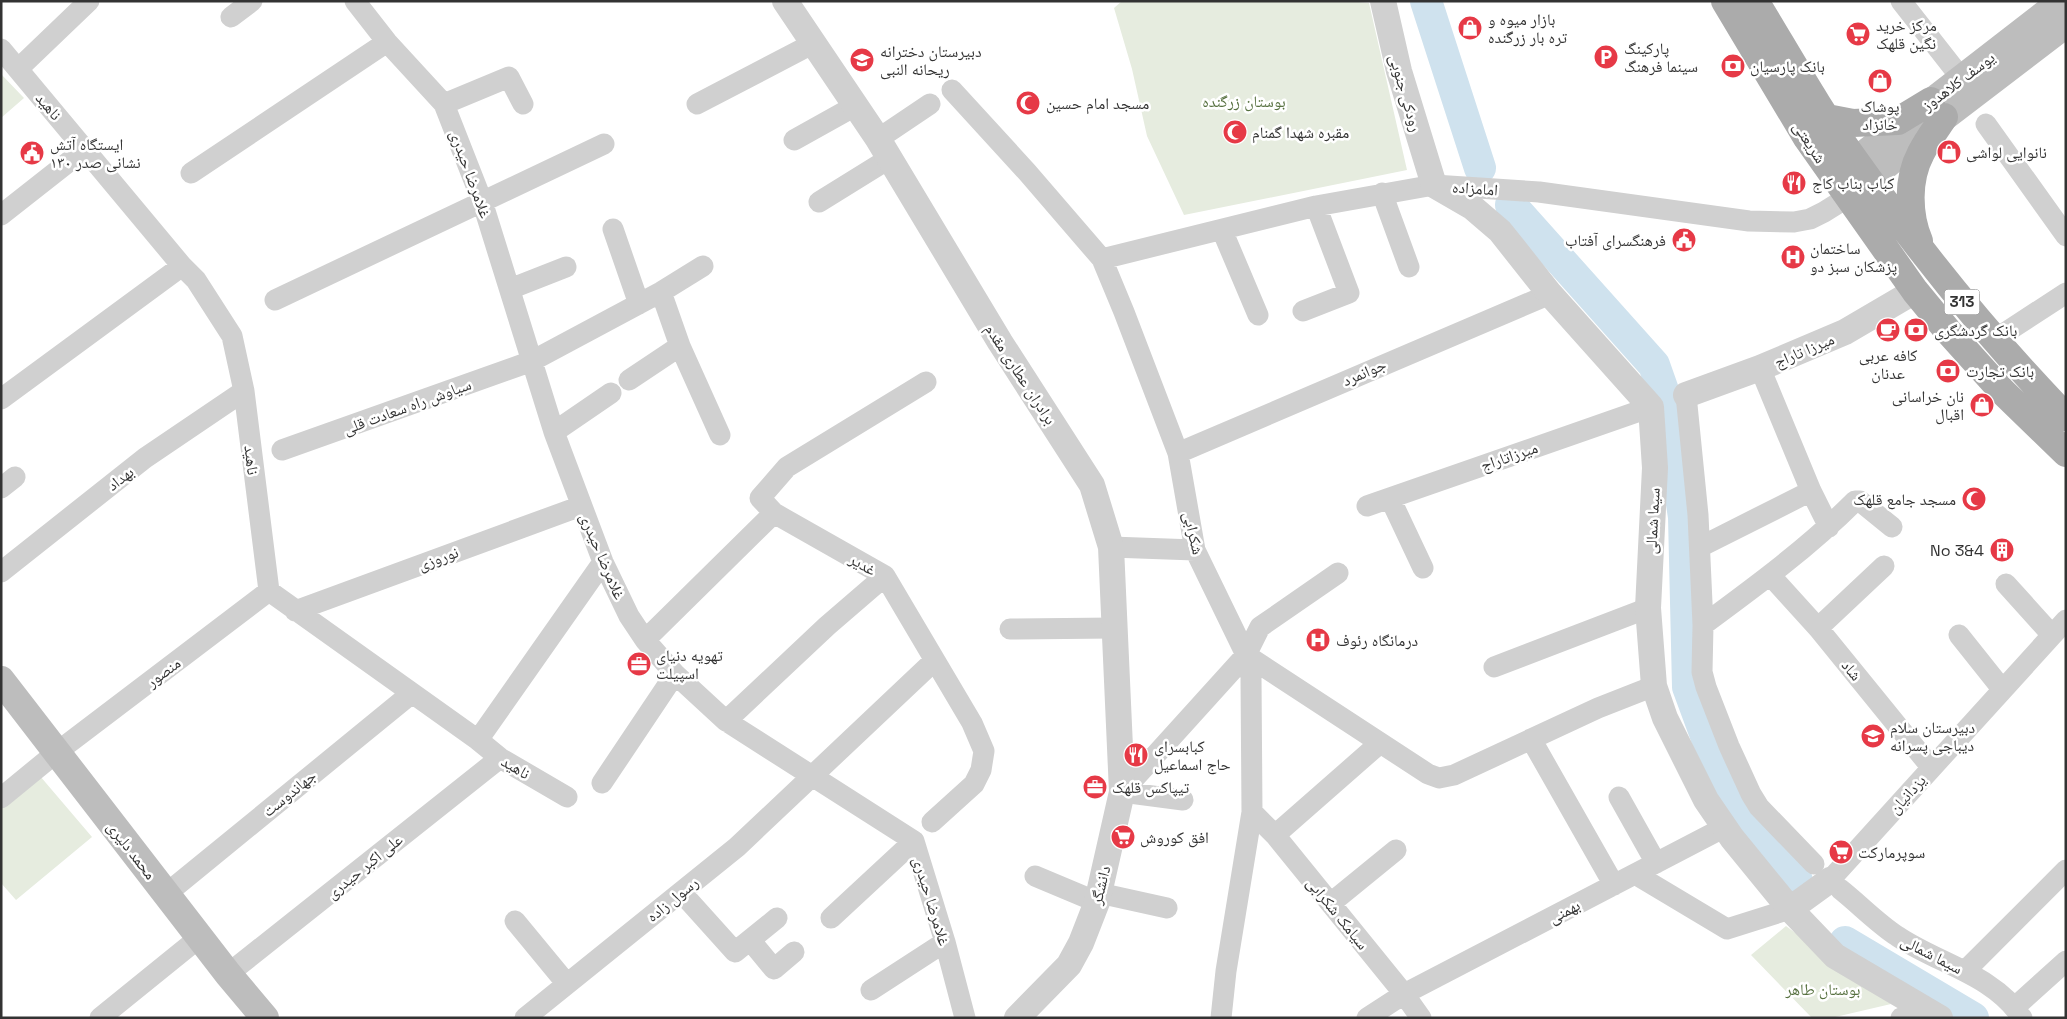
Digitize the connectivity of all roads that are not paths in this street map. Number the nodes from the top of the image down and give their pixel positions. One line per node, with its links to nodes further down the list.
1 (89, 1): 15 (street)
2 (252, 1): 10 (street)
3 (785, 1): 13 (street, برادران عطاری مقدم)
4 (1383, 1): 32 (street, رودکی جنوبی)
5 (1725, 1): 31 (main road, شریعتی / 313)
6 (1755, 1): 24 (main road, شریعتی / 313)
7 (1901, 1): 16 (street)
8 (2062, 1): 16 (main road, یوسف کلاهدوز)
9 (358, 2): 12 (street, غلامرضا حیدری)
10 (231, 17)
11 (2066, 24): 23 (main road, یوسف کلاهدوز)
12 (387, 42): 18 (street, غلامرضا حیدری); 30 (street)
13 (814, 43): 20 (street); 22 (street, برادران عطاری مقدم)
14 (1, 49): 15 (street, ناهید)
15 (18, 69): 28 (street, ناهید)
16 (1962, 79): 23 (main road, یوسف کلاهدوز)
17 (952, 90): 42 (street, شکرابی)
18 (444, 104): 19 (street); 34 (street, غلامرضا حیدری)
19 (523, 104)
20 (697, 104)
21 (930, 104): 29 (street)
22 (855, 106): 26 (street); 29 (street, برادران عطاری مقدم)
23 (1938, 109): 24 (main road); 31 (main road, یوسف کلاهدوز); 41 (main road)
24 (1827, 118): 31 (main road, شریعتی / 313)
25 (1986, 124): 40 (street)
26 (794, 140)
27 (604, 144): 34 (street)
28 (85, 149): 37 (street); 43 (street, ناهید)
29 (884, 149): 35 (street); 80 (street, برادران عطاری مقدم)
30 (191, 173)
31 (1851, 179): 32 (street, امامزاده); 41 (main road, شریعتی / 313); 48 (main road, شریعتی / 313)
32 (1434, 185): 33 (street, امامزاده); 51 (street)
33 (1382, 193): 36 (street, امامزاده); 46 (street)
34 (482, 201): 47 (street, غلامرضا حیدری); 52 (street)
35 (820, 202)
36 (1316, 206): 39 (street, امامزاده); 54 (street)
37 (1, 216)
38 (613, 229): 53 (street)
39 (1222, 230): 42 (street, امامزاده); 55 (street)
40 (2066, 236)
41 (1925, 254): 56 (main road, شریعتی / 313)
42 (1102, 259): 71 (street, شکرابی)
43 (182, 266): 62 (street, ناهید); 65 (street)
44 (703, 266): 49 (street, سیاوش راه سعادت قلی)
45 (566, 267): 47 (street)
46 (1409, 267)
47 (510, 289): 58 (street, غلامرضا حیدری)
48 (1915, 291): 59 (street, میرزا تاراج); 72 (main road, شریعتی / 313)
49 (661, 292): 53 (street, سیاوش راه سعادت قلی); 57 (street)
50 (2066, 293): 56 (street)
51 (1550, 294): 66 (street); 71 (street, جوانمرد)
52 (275, 300)
53 (639, 304): 58 (street, سیاوش راه سعادت قلی)
54 (1303, 311)
55 (1258, 314)
56 (1994, 340): 67 (main road, شریعتی / 313)
57 (680, 346): 60 (street); 69 (street)
58 (532, 361): 68 (street, غلامرضا حیدری); 70 (street, سیاوش راه سعادت قلی)
59 (1760, 368): 64 (street, میرزا تاراج); 73 (street)
60 (630, 380)
61 (926, 382): 77 (street, غدیر)
62 (244, 391): 86 (street, بهداد); 91 (street, ناهید)
63 (611, 393): 68 (street)
64 (1686, 395): 81 (street, سیما شمالی)
65 (1, 399)
66 (1651, 407): 74 (street, میرزاتاراج); 92 (street, سیما شمالی)
67 (2066, 417)
68 (554, 432): 75 (street, غلامرضا حیدری)
69 (720, 435)
70 (282, 450)
71 (1178, 452): 82 (street, شکرابی)
72 (2066, 454)
73 (1811, 491): 78 (street); 81 (street)
74 (1390, 498): 76 (street, میرزاتاراج); 85 (street)
75 (581, 506): 83 (street, غلامرضا حیدری); 93 (street, نوروزی)
76 (1367, 506)
77 (774, 513): 89 (street, غدیر); 100 (street)
78 (1829, 527): 79 (street); 88 (street)
79 (1892, 527)
80 (1111, 547): 82 (street); 96 (street, برادران عطاری مقدم)
81 (1700, 547): 94 (street, سیما شمالی)
82 (1195, 550): 101 (street, شکرابی)
83 (603, 562): 100 (street, غلامرضا حیدری); 111 (street)
84 (1884, 566): 97 (street)
85 (1423, 568)
86 (1, 572)
87 (1338, 573): 101 (street, دانشگر)
88 (1770, 575): 94 (street); 97 (street, شاد)
89 (885, 576): 102 (street, غدیر); 109 (street)
90 (2006, 584): 95 (street)
91 (269, 591): 93 (street, ناهید); 113 (street, منصور)
92 (1648, 608): 103 (street); 106 (street, سیما شمالی)
93 (295, 611): 108 (street, ناهید)
94 (1703, 625): 133 (street, سیما شمالی)
95 (2059, 627): 107 (street, یزدانیان)
96 (1114, 628): 98 (street); 118 (street, برادران عطاری مقدم)
97 (1818, 628): 115 (street, شاد)
98 (1010, 629)
99 (1959, 635): 107 (street)
100 (645, 640): 104 (street, غلامرضا حیدری)
101 (1246, 655): 112 (street); 118 (street, دانشگر); 123 (street, شکرابی)
102 (934, 661): 116 (street, رسول زاده); 124 (street, غدیر)
103 (1494, 667)
104 (675, 674): 109 (street, غلامرضا حیدری); 117 (street)
105 (1, 680): 113 (main road, محمد دلیری)
106 (1654, 686): 110 (street); 125 (street, سیما شمالی)
107 (2002, 689): 115 (street, یزدانیان)
108 (412, 693): 111 (street, ناهید); 136 (street, جهاندوست)
109 (726, 721): 116 (street, غلامرضا حیدری)
110 (1531, 739): 112 (street); 134 (street)
111 (478, 740): 114 (street, ناهید)
112 (1380, 744): 126 (street)
113 (57, 752): 121 (street, منصور); 136 (main road, محمد دلیری)
114 (500, 758): 119 (street, ناهید); 150 (street, علی اکبر حیدری)
115 (1931, 767): 133 (street, یزدانیان)
116 (814, 775): 127 (street, غلامرضا حیدری); 135 (street, رسول زاده)
117 (602, 783)
118 (1122, 792): 122 (street); 137 (street, دانشگر)
119 (567, 797)
120 (1619, 797): 129 (street)
121 (1, 798)
122 (1183, 800)
123 (1252, 812): 126 (street, سیامک شکرابی); 161 (street, شکرابی)
124 (932, 822)
125 (1725, 827): 129 (street, بهمنی); 140 (street, سیما شمالی)
126 (1275, 835): 138 (street, سیامک شکرابی)
127 (914, 841): 142 (street); 146 (street, غلامرضا حیدری)
128 (1396, 850): 138 (street)
129 (1656, 863): 131 (street, بهمنی)
130 (2066, 870): 149 (street)
131 (1636, 874): 134 (street, بهمنی); 140 (street)
132 (1035, 876): 137 (street)
133 (1828, 878): 140 (street); 149 (street, سیما شمالی)
134 (1614, 885): 153 (street, بهمنی)
135 (681, 892): 145 (street); 151 (street, رسول زاده)
136 (166, 894): 144 (main road, محمد دلیری)
137 (1098, 898): 139 (street); 156 (street, دانشگر)
138 (1330, 903): 153 (street, سیامک شکرابی)
139 (1167, 908)
140 (1790, 909): 155 (street, سیما شمالی)
141 (777, 918): 145 (street)
142 (831, 918)
143 (514, 921): 151 (street)
144 (200, 938): 150 (main road, محمد دلیری); 157 (street)
145 (750, 940): 147 (street)
146 (945, 942): 152 (street); 160 (street, غلامرضا حیدری)
147 (794, 952)
148 (2066, 961): 154 (street)
149 (1965, 971): 154 (street, سیما شمالی)
150 (228, 974): 158 (main road, محمد دلیری)
151 (567, 984): 159 (street, رسول زاده)
152 (871, 990)
153 (1404, 994): 162 (street, بهمنی); 163 (street, سیامک شکرابی)
154 (2018, 1012)
155 (1933, 1014): 164 (street)
156 (1020, 1017)
157 (100, 1018)
158 (265, 1018)
159 (525, 1018)
160 (965, 1018)
161 (1221, 1018)
162 (1366, 1018)
163 (1420, 1018)
164 (1901, 1018)

